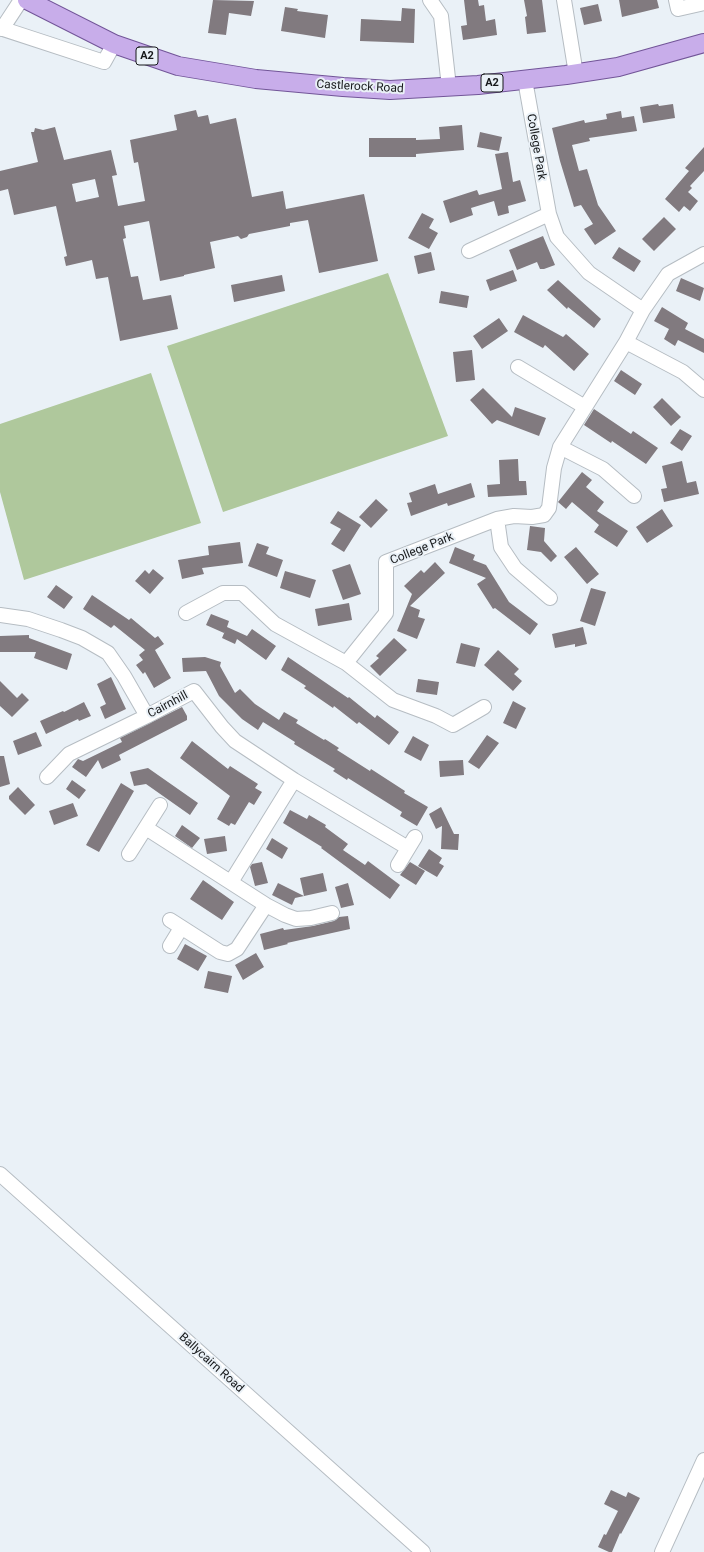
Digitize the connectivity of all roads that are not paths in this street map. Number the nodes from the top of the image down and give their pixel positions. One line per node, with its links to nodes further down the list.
1 (21, 0): 7 (street)
2 (27, 0): 9 (main road, Castlerock Road / A2)
3 (430, 0): 12 (street)
4 (564, 0): 10 (street)
5 (676, 0): 6 (street)
6 (704, 3)
7 (1, 29): 9 (street)
8 (704, 43): 10 (main road, Castlerock Road / A2)
9 (114, 44): 12 (main road, Castlerock Road / A2)
10 (576, 74): 11 (main road, Castlerock Road / A2)
11 (524, 80): 12 (main road, Castlerock Road / A2); 13 (street, College Park)
12 (449, 87)
13 (549, 214): 15 (street); 17 (street, College Park)
14 (704, 250): 16 (street)
15 (469, 251)
16 (704, 254): 17 (street, College Park)
17 (643, 310): 18 (street, College Park)
18 (626, 342): 20 (street); 21 (street, College Park)
19 (518, 367): 21 (street)
20 (704, 390)
21 (585, 408): 22 (street, College Park)
22 (560, 446): 23 (street); 24 (street, College Park)
23 (634, 496)
24 (497, 519): 25 (street); 28 (street, College Park)
25 (550, 598)
26 (186, 613): 28 (street)
27 (0, 615): 30 (street)
28 (346, 662): 29 (street)
29 (484, 707)
30 (147, 716): 31 (street, Cairnhill); 32 (street, Cairnhill)
31 (47, 776)
32 (294, 780): 36 (street, Cairnhill); 37 (street)
33 (160, 805): 34 (street)
34 (146, 828): 35 (street); 37 (street)
35 (129, 854)
36 (398, 865)
37 (231, 882): 38 (street)
38 (266, 905): 39 (street); 40 (street)
39 (332, 913)
40 (170, 946)
41 (0, 1174): 43 (street, Ballycairn Road)
42 (704, 1460): 44 (street)
43 (423, 1552)
44 (662, 1552)

